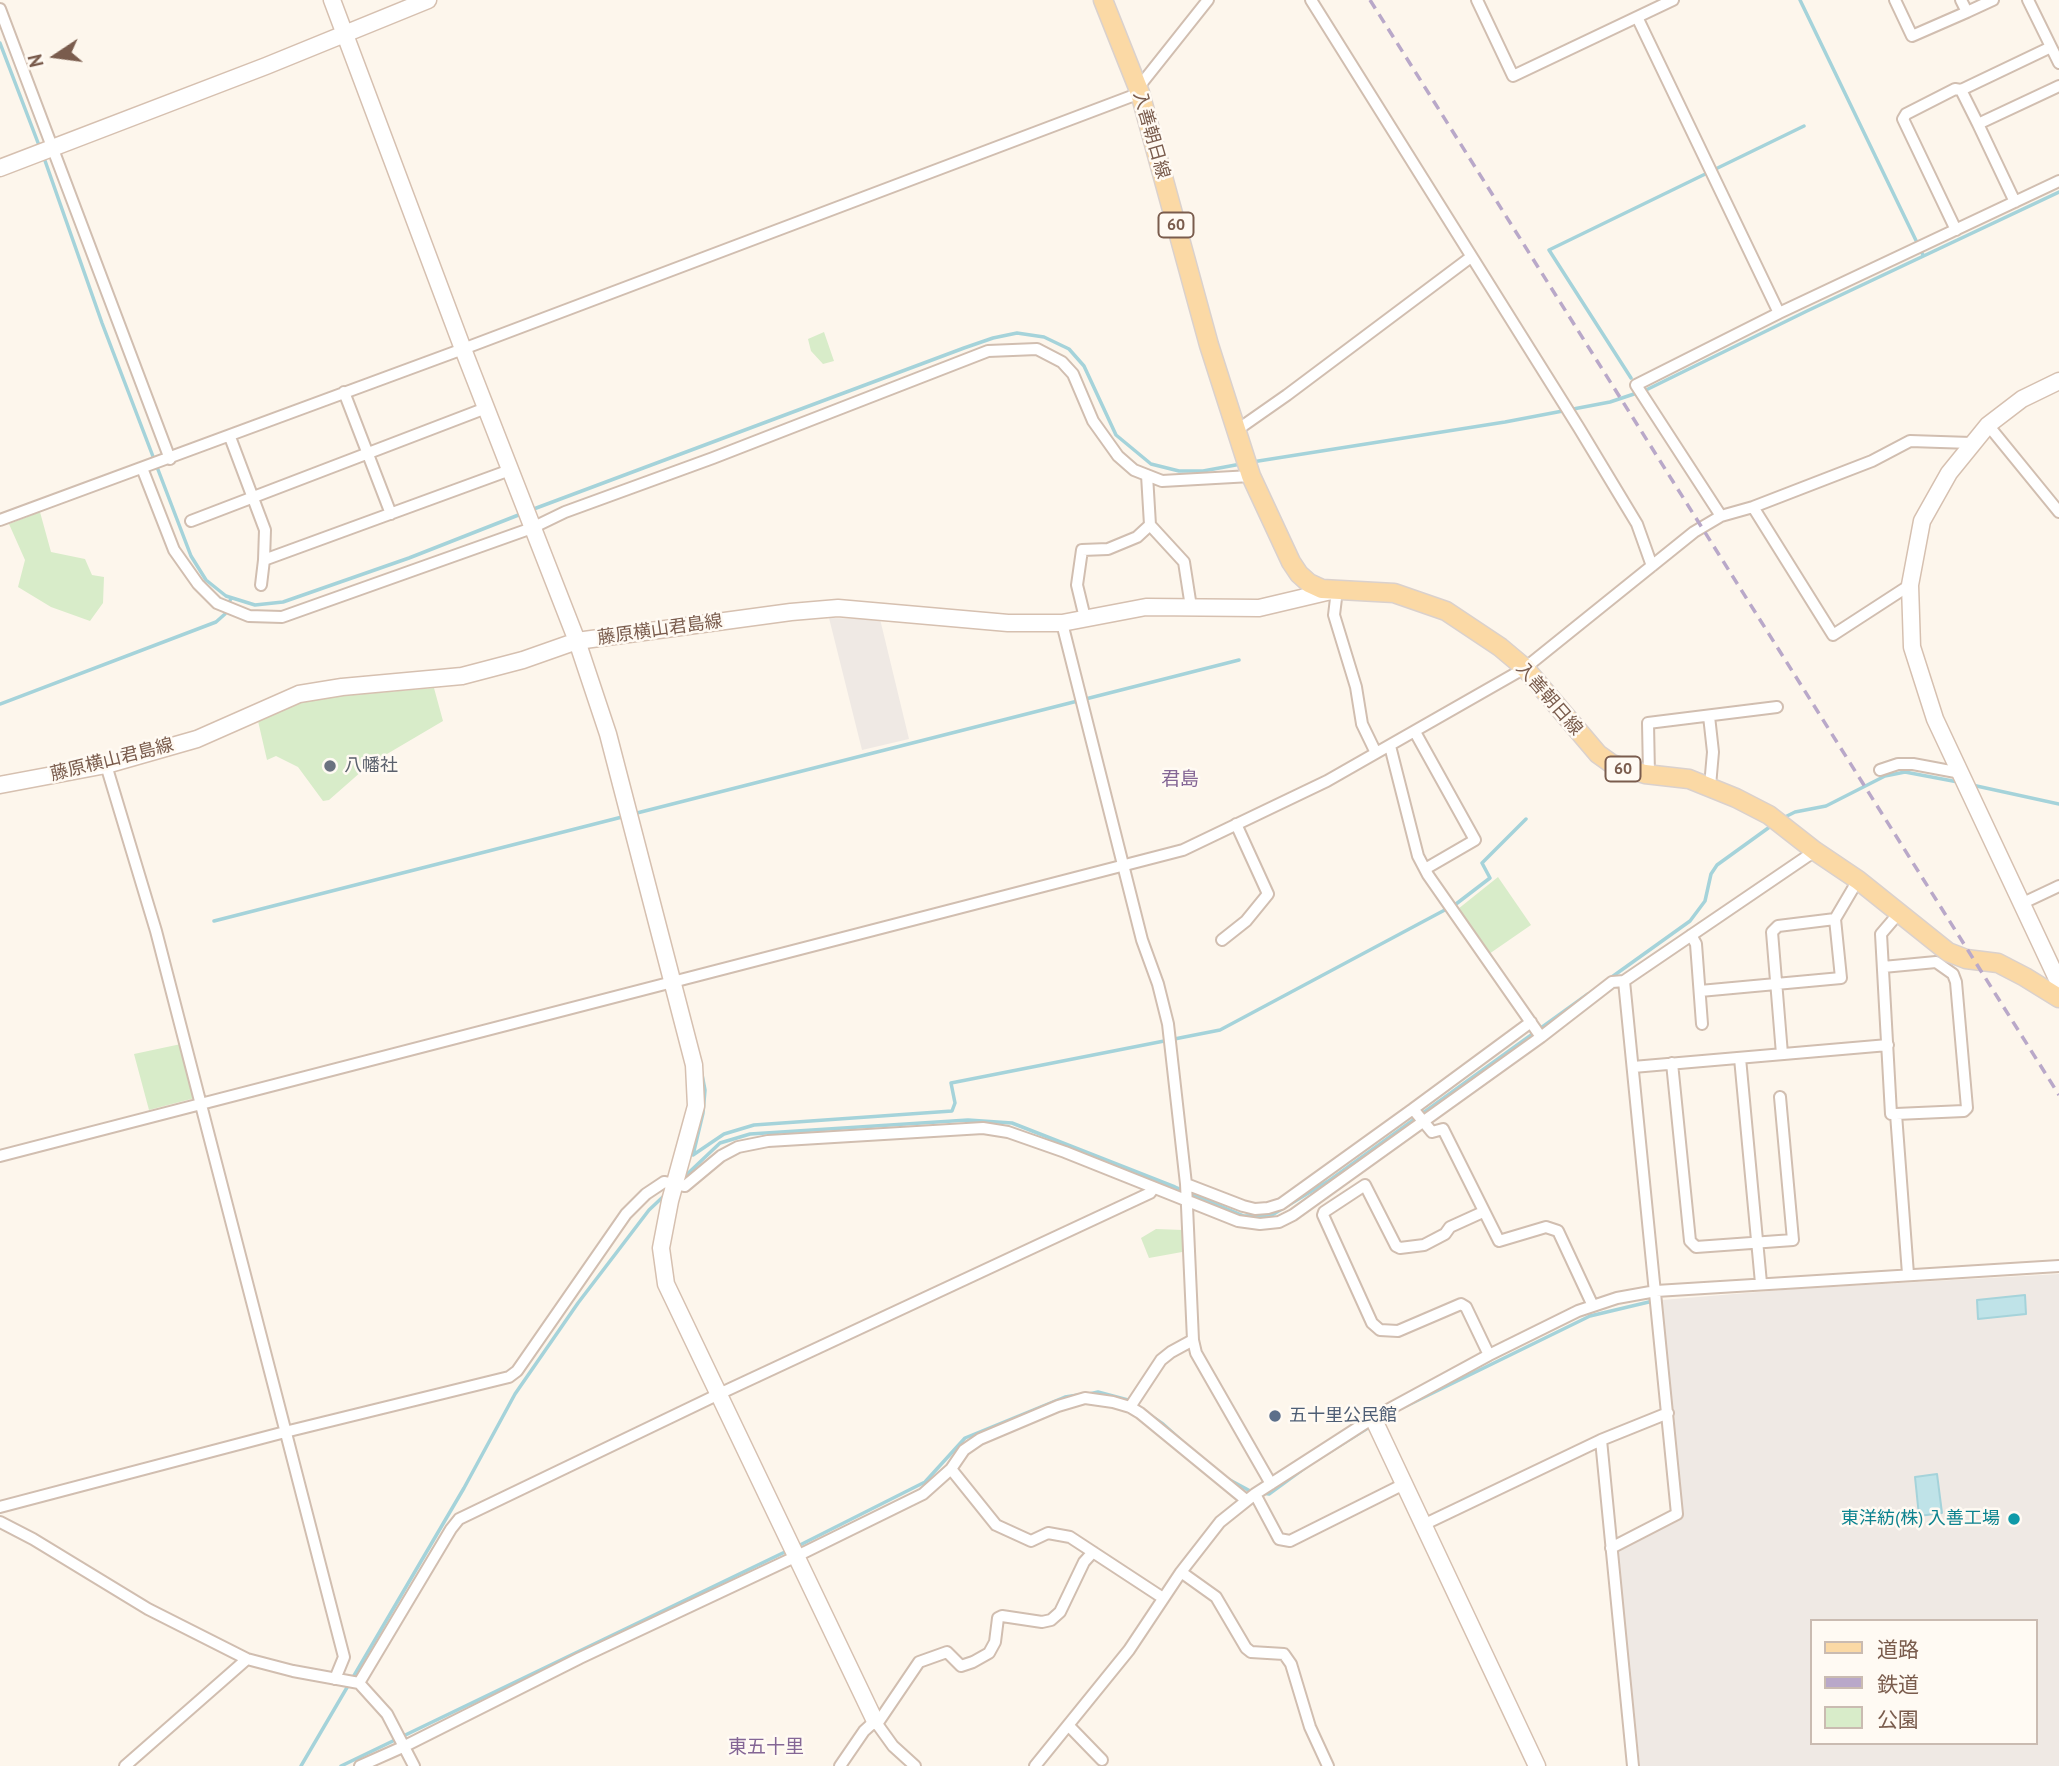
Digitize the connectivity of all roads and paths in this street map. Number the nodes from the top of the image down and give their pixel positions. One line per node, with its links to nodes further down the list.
1 (332, 0): 15 (street)
2 (428, 0): 15 (street)
3 (1103, 0): 19 (main road, 入善朝日線 / 60)
4 (1208, 0): 19 (street)
5 (1311, 0): 27 (street)
6 (1477, 0): 14 (street)
7 (1673, 0): 14 (street)
8 (1895, 0): 13 (street)
9 (1961, 0): 13 (street)
10 (1993, 0): 13 (street)
11 (2028, 0): 16 (street)
12 (0, 9): 22 (street)
13 (1967, 12)
14 (1637, 18): 28 (street)
15 (346, 34): 22 (street); 29 (street)
16 (2051, 47): 17 (street); 20 (street)
17 (2059, 63)
18 (2059, 86): 21 (street)
19 (1139, 90): 29 (street); 34 (main road, 入善朝日線 / 60)
20 (1961, 90): 21 (street); 26 (street)
21 (1978, 124): 25 (street)
22 (52, 147): 23 (street); 38 (street)
23 (0, 168)
24 (2059, 181): 25 (street)
25 (2015, 202): 26 (street)
26 (1956, 230): 28 (street)
27 (1471, 257): 34 (street); 53 (street)
28 (1779, 313): 47 (street)
29 (463, 349): 31 (street); 32 (street)
30 (2059, 381): 33 (street)
31 (344, 392): 35 (street); 37 (street)
32 (486, 408): 37 (street); 40 (street)
33 (1988, 425): 36 (street); 45 (street)
34 (1237, 429): 42 (main road, 入善朝日線 / 60)
35 (230, 437): 38 (street); 43 (street)
36 (1971, 443): 44 (street); 55 (street)
37 (368, 455): 43 (street); 46 (street)
38 (167, 459): 39 (street)
39 (142, 468): 48 (street); 51 (street)
40 (510, 470): 46 (street); 51 (street)
41 (1147, 475): 42 (street); 50 (street); 51 (street)
42 (1251, 476): 56 (main road, 入善朝日線 / 60)
43 (253, 499): 49 (street); 52 (street)
44 (1753, 507): 47 (street); 55 (street)
45 (2059, 512)
46 (391, 514): 52 (street)
47 (1721, 516): 53 (street)
48 (0, 520)
49 (191, 521)
50 (1150, 525): 57 (street); 58 (street)
51 (532, 528): 60 (street)
52 (264, 561): 54 (street)
53 (1652, 566): 61 (street)
54 (261, 585)
55 (1910, 586): 69 (street)
56 (1337, 590): 57 (street, 藤原横山君島線); 61 (main road, 入善朝日線 / 60); 66 (street)
57 (1191, 607): 58 (street, 藤原横山君島線)
58 (1085, 618): 59 (street, 藤原横山君島線)
59 (1062, 622): 60 (street, 藤原横山君島線); 75 (street)
60 (577, 641): 67 (street, 藤原横山君島線); 86 (street)
61 (1525, 668): 64 (street); 70 (main road, 入善朝日線 / 60)
62 (1777, 707): 63 (street)
63 (1709, 716): 70 (street); 72 (street)
64 (1415, 732): 65 (street); 76 (street)
65 (1390, 746): 66 (street); 76 (street)
66 (1376, 752): 73 (street)
67 (106, 765): 71 (street, 藤原横山君島線); 100 (street)
68 (1880, 769): 69 (street)
69 (1961, 773): 79 (street)
70 (1649, 774): 72 (main road, 入善朝日線 / 60)
71 (0, 785)
72 (1710, 786): 74 (main road, 入善朝日線 / 60)
73 (1236, 824): 75 (street); 83 (street)
74 (1815, 851): 77 (main road, 入善朝日線 / 60); 82 (street)
75 (1124, 866): 86 (street); 106 (street)
76 (1425, 869): 91 (street)
77 (1858, 880): 80 (main road, 入善朝日線 / 60); 81 (street)
78 (2059, 886): 79 (street)
79 (2023, 903): 87 (street)
80 (1899, 913): 84 (street); 90 (main road, 入善朝日線 / 60)
81 (1835, 919): 88 (street); 88 (street)
82 (1691, 935): 85 (street); 89 (street)
83 (1222, 940)
84 (1883, 967): 94 (street); 102 (street)
85 (1624, 981): 93 (street); 98 (street)
86 (672, 983): 100 (street); 105 (street)
87 (2059, 983)
88 (1776, 984): 89 (street); 95 (street)
89 (1700, 991): 92 (street)
90 (2059, 998)
91 (1531, 1022): 93 (street); 101 (street)
92 (1702, 1024)
93 (1541, 1037): 103 (street)
94 (1888, 1045): 95 (street); 102 (street)
95 (1782, 1054): 96 (street)
96 (1740, 1058): 97 (street); 110 (street)
97 (1672, 1063): 98 (street); 110 (street)
98 (1633, 1067): 114 (street)
99 (1780, 1097): 110 (street)
100 (201, 1104): 104 (street); 122 (street)
101 (1413, 1109): 103 (street); 106 (street)
102 (1896, 1114): 112 (street)
103 (1423, 1123): 108 (street); 109 (street)
104 (0, 1156)
105 (675, 1183): 107 (street); 118 (street); 122 (street)
106 (1186, 1184): 108 (street)
107 (1153, 1189): 108 (street); 118 (street)
108 (1185, 1201): 116 (street)
109 (1483, 1212): 115 (street); 117 (street)
110 (1758, 1243): 113 (street)
111 (2059, 1266): 112 (street)
112 (1908, 1275): 113 (street)
113 (1761, 1283): 114 (street)
114 (1656, 1291): 115 (street); 120 (street)
115 (1594, 1306): 117 (street)
116 (1193, 1340): 119 (street); 125 (street)
117 (1489, 1355): 121 (street)
118 (719, 1394): 133 (street); 138 (street)
119 (1130, 1407): 124 (street); 127 (street)
120 (1668, 1413): 123 (street); 131 (street)
121 (1373, 1418): 125 (street); 126 (street)
122 (285, 1432): 128 (street); 137 (street)
123 (1601, 1440): 130 (street); 131 (street)
124 (951, 1469): 132 (street); 133 (street)
125 (1271, 1484): 127 (street)
126 (1404, 1484): 127 (street); 130 (street)
127 (1251, 1497): 134 (street)
128 (0, 1507)
129 (0, 1522): 136 (street)
130 (1423, 1525): 151 (street)
131 (1611, 1548): 143 (street)
132 (1093, 1552): 135 (street); 139 (street)
133 (797, 1556): 139 (street); 141 (street)
134 (1181, 1572): 135 (street); 150 (street)
135 (1163, 1598): 140 (street)
136 (247, 1659): 137 (street); 144 (street)
137 (335, 1679): 138 (street)
138 (359, 1683): 141 (street)
139 (876, 1723): 147 (street); 148 (street)
140 (1068, 1725): 142 (street); 149 (street)
141 (405, 1746): 145 (street); 146 (street)
142 (1101, 1760)
143 (1630, 1765)
144 (125, 1766)
145 (360, 1766)
146 (414, 1766)
147 (840, 1766)
148 (915, 1766)
149 (1035, 1766)
150 (1328, 1766)
151 (1537, 1766)

